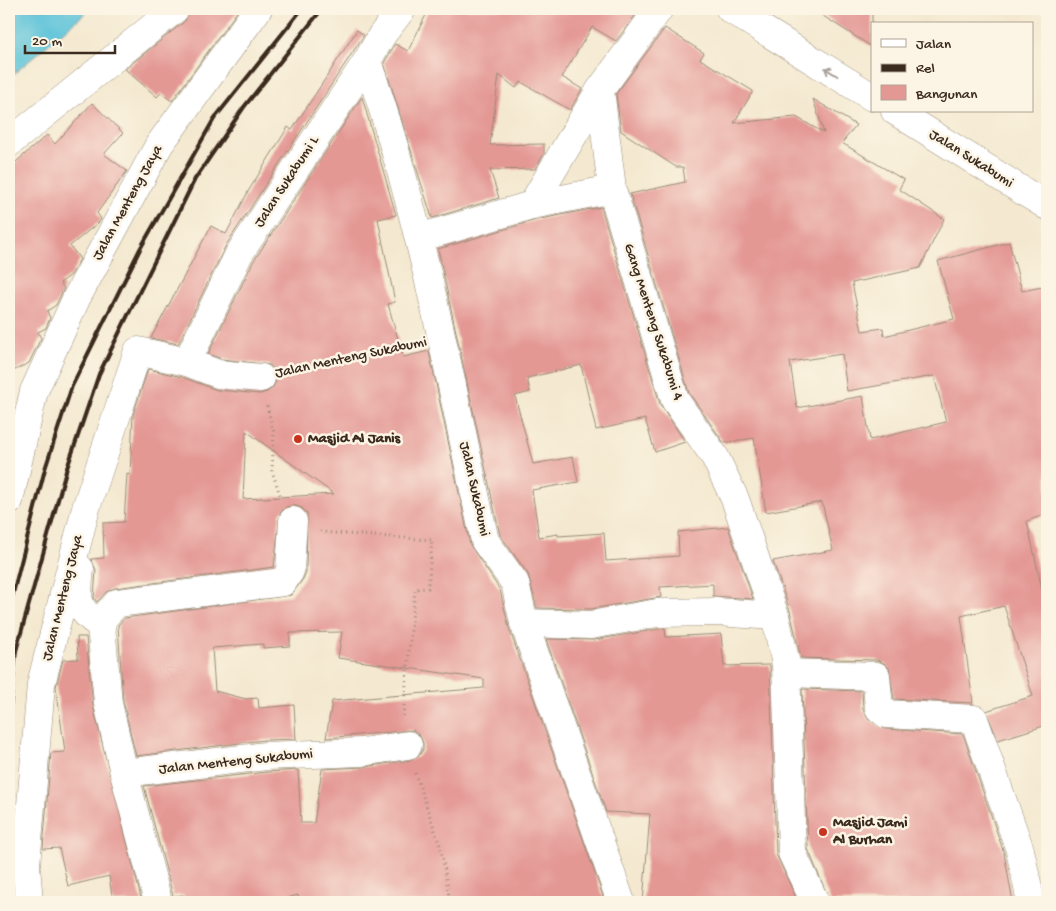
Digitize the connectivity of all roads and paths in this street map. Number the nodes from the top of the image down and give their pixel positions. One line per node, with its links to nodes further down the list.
1 (175, 9): 10 (street)
2 (258, 9): 18 (street, Jalan Menteng Jaya)
3 (402, 9): 6 (street, Jalan Sukabumi L)
4 (658, 9): 7 (street)
5 (730, 9): 8 (street, one-way to 5)
6 (367, 61): 14 (street, Jalan Sukabumi); 16 (street, Jalan Sukabumi L)
7 (600, 90): 11 (street, Gang Menteng Sukabumi 4); 12 (street)
8 (871, 96)
9 (897, 112): 13 (street, Jalan Sukabumi)
10 (9, 143)
11 (612, 188): 12 (street); 22 (street, Gang Menteng Sukabumi 4)
12 (532, 205): 14 (street)
13 (1047, 206)
14 (419, 238): 15 (street, Jalan Sukabumi)
15 (441, 339): 17 (path, Jalan Menteng Sukabumi); 23 (street, Jalan Sukabumi)
16 (186, 362): 17 (street, Jalan Menteng Sukabumi); 19 (street, Jalan Menteng Jaya)
17 (261, 378): 20 (path, Jalan Menteng Sukabumi)
18 (9, 501)
19 (86, 508): 24 (street); 28 (street, Jalan Menteng Jaya)
20 (293, 521): 21 (path); 24 (street)
21 (432, 540)
22 (775, 616): 23 (street); 25 (street, Gang Menteng Sukabumi 4)
23 (524, 623): 30 (street, Jalan Sukabumi)
24 (101, 625): 27 (street)
25 (787, 673): 31 (street, Gang Menteng Sukabumi 4); 32 (street)
26 (408, 745): 27 (street, Jalan Menteng Sukabumi)
27 (124, 773): 29 (street)
28 (29, 902)
29 (158, 902)
30 (621, 902)
31 (815, 902)
32 (1031, 902)

